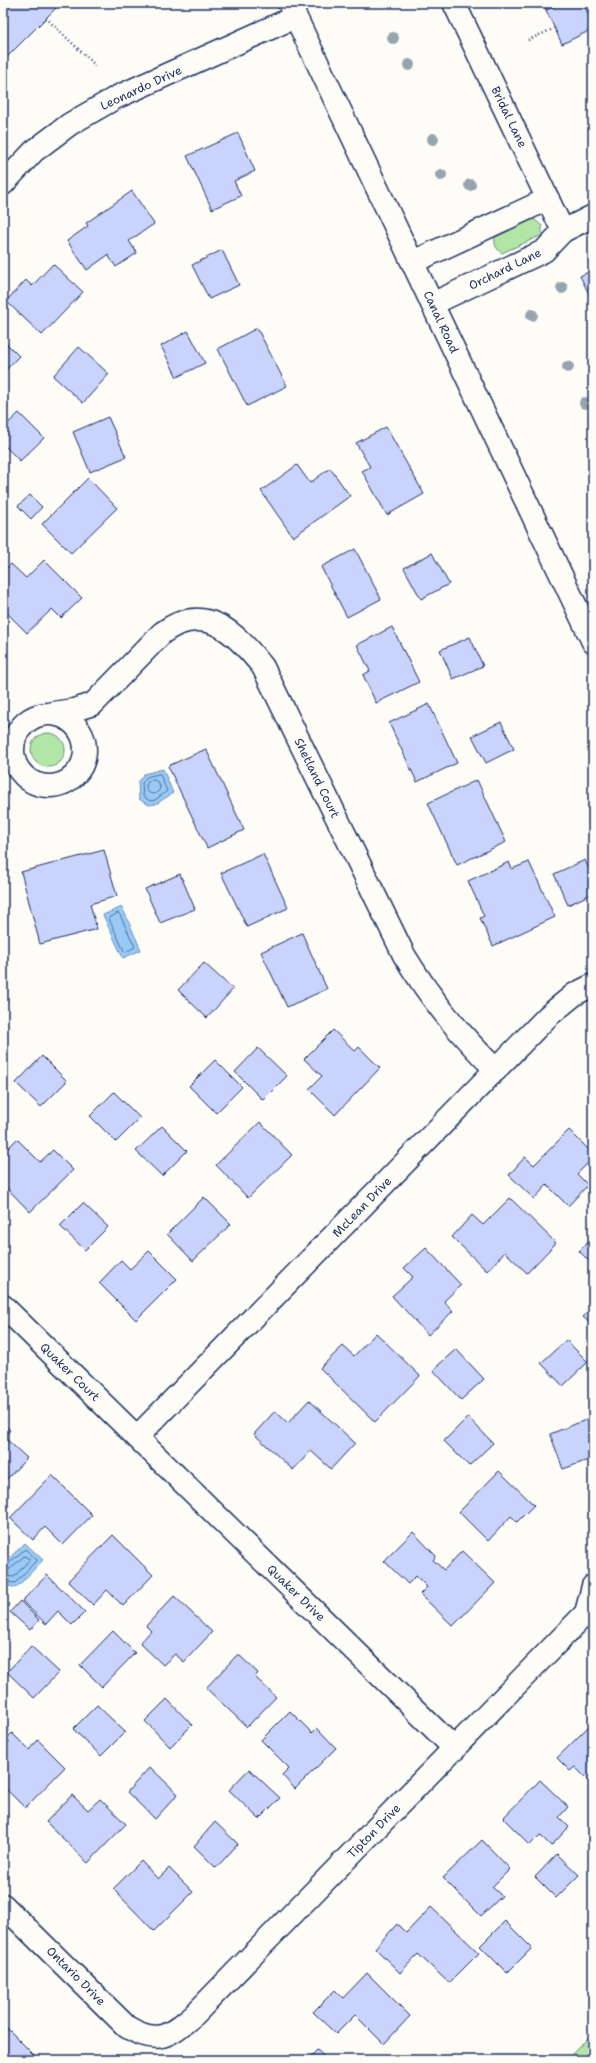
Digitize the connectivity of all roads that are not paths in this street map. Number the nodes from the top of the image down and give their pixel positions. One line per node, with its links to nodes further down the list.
1 (454, 3): 4 (street, Bridal Lane)
2 (292, 10): 3 (street, Leonardo Drive); 7 (street, Canal Road)
3 (3, 184)
4 (548, 199): 6 (street, Bridal Lane); 7 (street)
5 (593, 216): 6 (street, Orchard Lane)
6 (563, 231): 8 (street, Orchard Lane)
7 (413, 262): 8 (street, Canal Road)
8 (432, 304): 9 (street, Canal Road)
9 (593, 642)
10 (93, 704): 11 (street, Shetland Court); 12 (street, Shetland Court); 14 (street, Shetland Court)
11 (53, 713): 12 (street); 12 (street, Shetland Court)
12 (85, 743)
13 (593, 985): 14 (street, McLean Drive)
14 (496, 1070): 16 (street, McLean Drive)
15 (3, 1306): 16 (street, Quaker Court)
16 (137, 1437): 19 (street, Quaker Drive)
17 (593, 1586): 18 (street, Tipton Drive)
18 (590, 1612): 19 (street, Tipton Drive)
19 (455, 1749): 21 (street, Tipton Drive)
20 (3, 1905): 21 (street, Ontario Drive)
21 (154, 2037)

